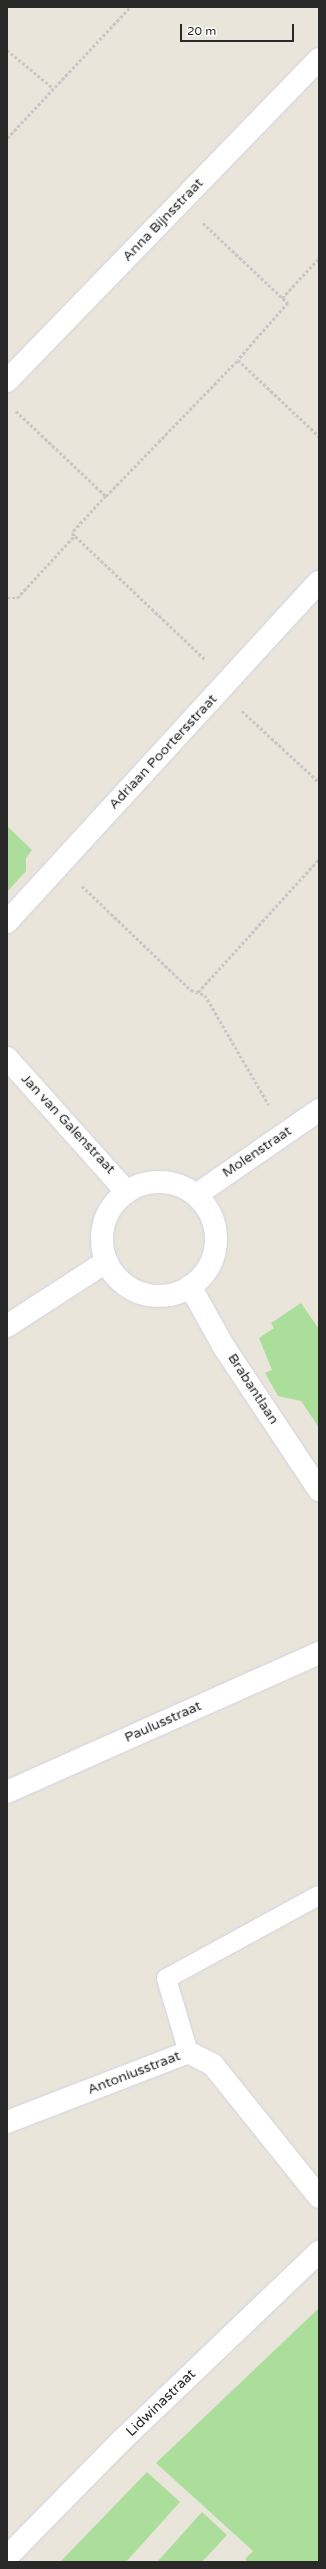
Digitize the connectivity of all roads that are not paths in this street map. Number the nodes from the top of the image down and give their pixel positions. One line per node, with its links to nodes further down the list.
1 (319, 59): 2 (street, Anna Bijnsstraat)
2 (7, 381)
3 (319, 582): 4 (street, Adriaan Poortersstraat)
4 (7, 922)
5 (7, 1058): 7 (street, Jan van Galenstraat)
6 (319, 1110): 8 (street, Molenstraat)
7 (127, 1192): 8 (street); 9 (street)
8 (196, 1195): 10 (street)
9 (107, 1261): 10 (street); 11 (street)
10 (190, 1286): 12 (street, Brabantlaan)
11 (7, 1326)
12 (319, 1490)
13 (319, 1653): 14 (street, Paulusstraat)
14 (7, 1792)
15 (318, 1895): 16 (lane)
16 (188, 2052): 17 (street, Antoniusstraat); 18 (street, Antoniusstraat)
17 (7, 2122)
18 (319, 2197)
19 (319, 2252): 20 (street, Lidwinastraat)
20 (7, 2557)

